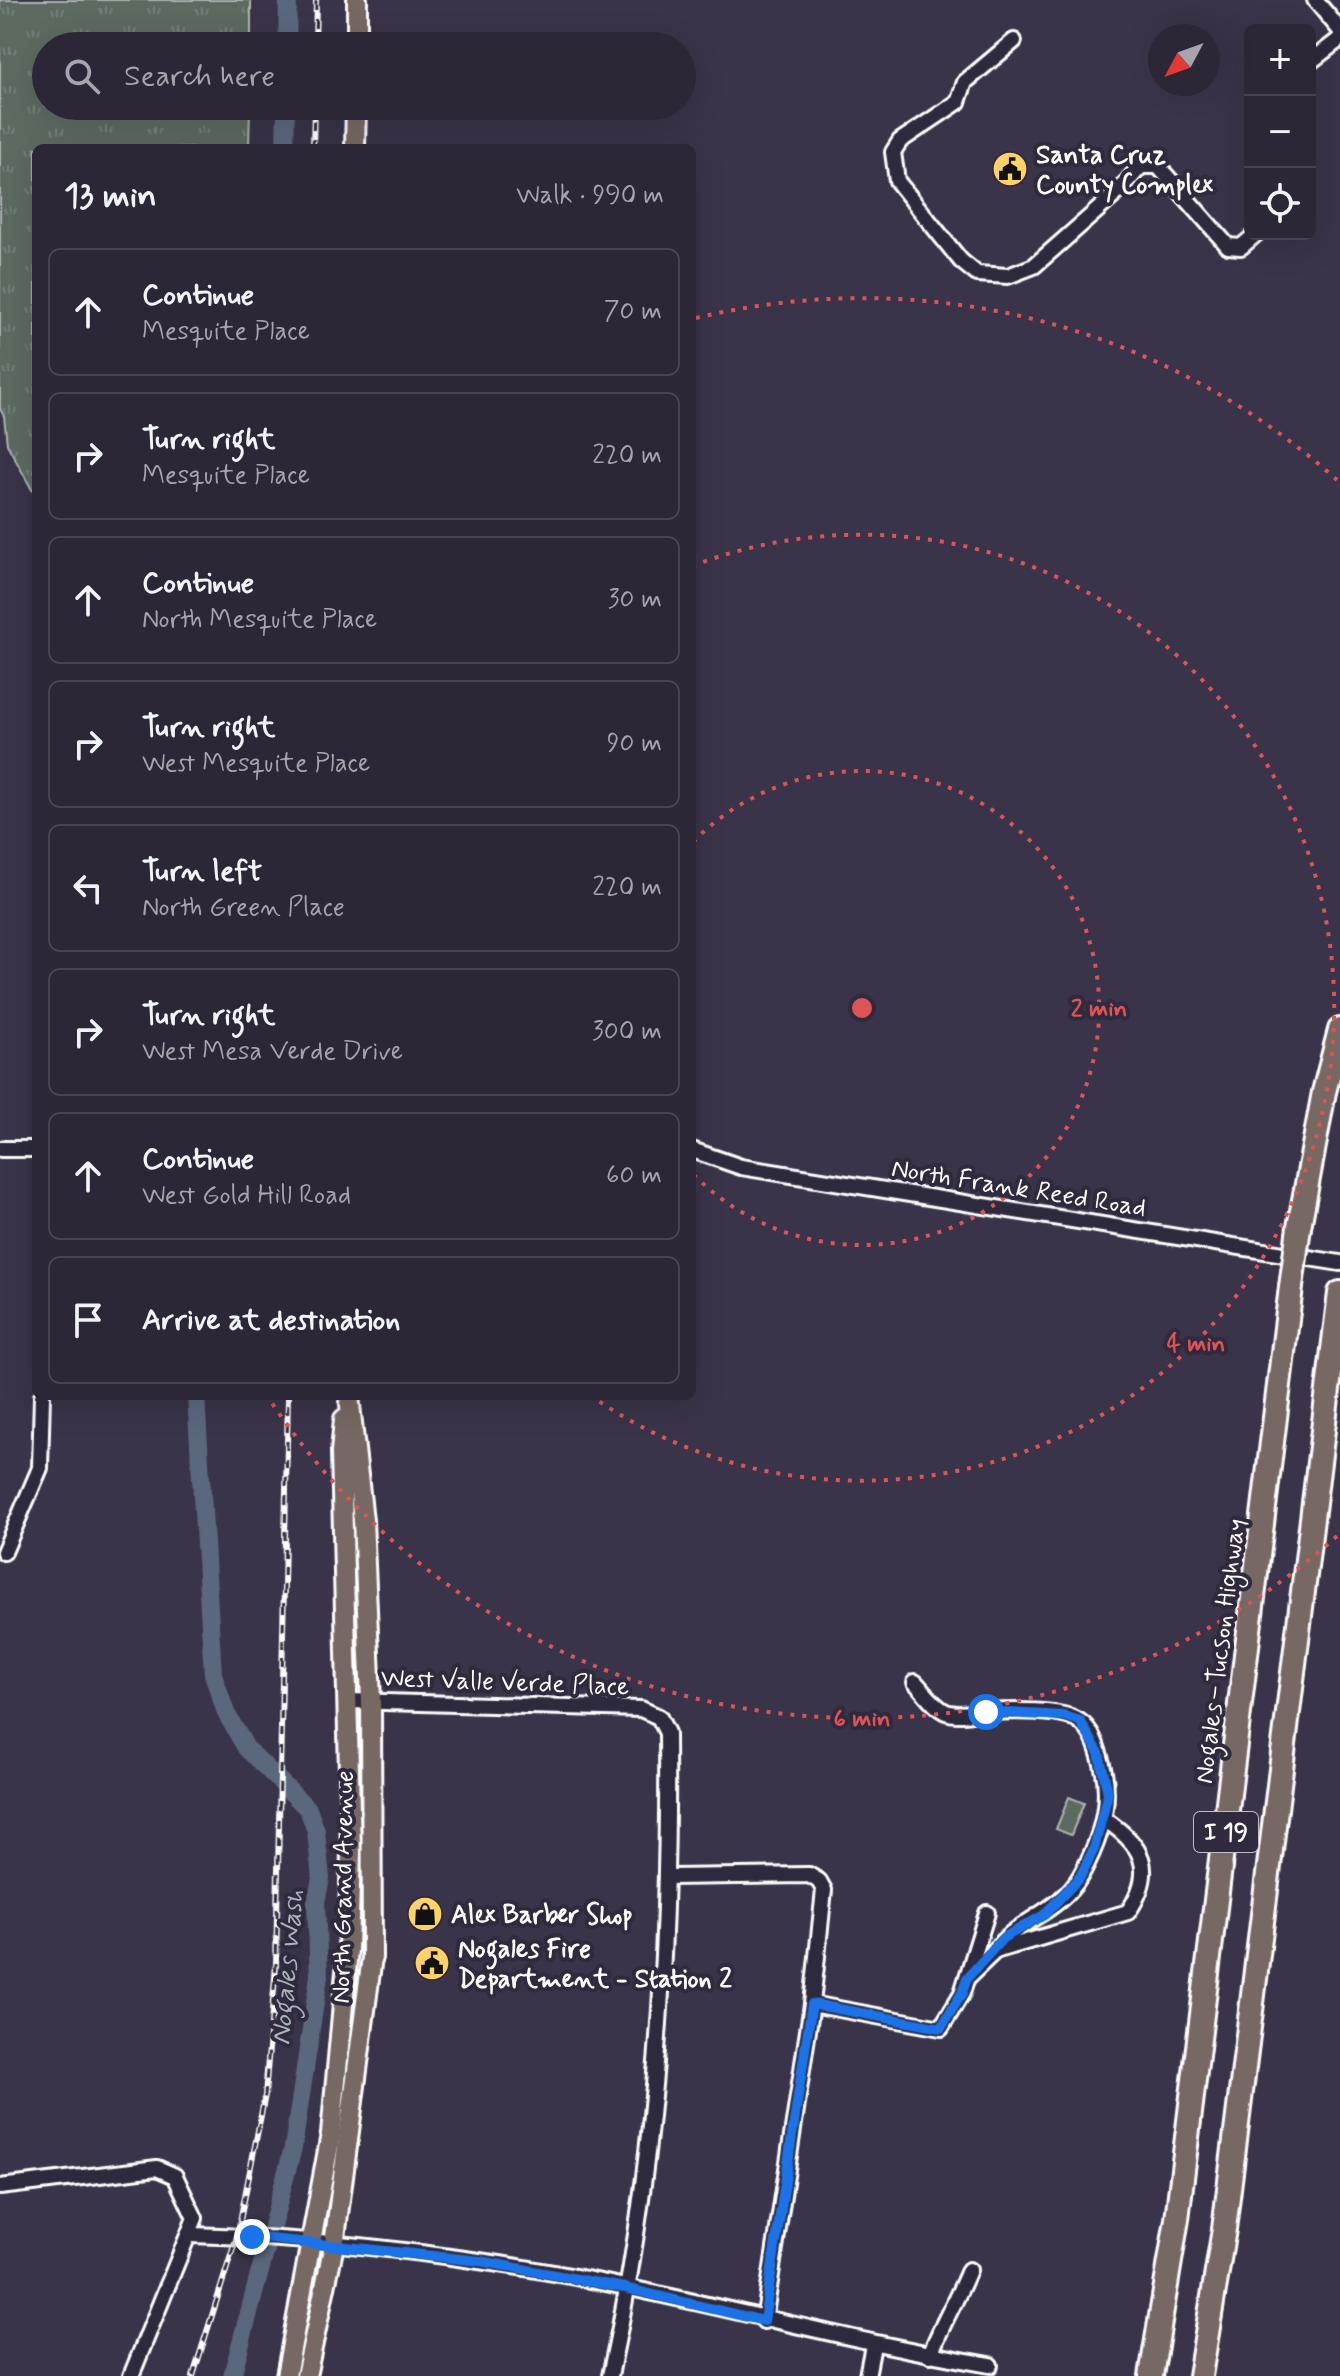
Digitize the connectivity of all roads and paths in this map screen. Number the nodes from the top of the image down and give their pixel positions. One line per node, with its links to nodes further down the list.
1 (357, 0): 4 (main road)
2 (1315, 0): 3 (street)
3 (1340, 30)
4 (357, 32)
5 (1340, 39): 7 (street)
6 (1014, 41): 10 (street)
7 (1316, 57)
8 (356, 120): 9 (main road)
9 (355, 144)
10 (1249, 240)
11 (1340, 1030): 45 (highway, Nogales–Tucson Highway / I 19, bridge)
12 (0, 1149): 13 (street)
13 (32, 1149)
14 (696, 1151): 15 (street, North Frank Reed Road)
15 (1340, 1263)
16 (1340, 1293): 46 (highway, I 19)
17 (42, 1400): 20 (street)
18 (348, 1400): 22 (main road, North Grand Avenue)
19 (348, 1400): 23 (main road, North Grand Avenue)
20 (4, 1552)
21 (915, 1682): 24 (street)
22 (371, 1700): 23 (street, West Valle Verde Place); 25 (street, West Valle Verde Place); 33 (main road, North Grand Avenue)
23 (348, 1701): 32 (main road, North Grand Avenue)
24 (1104, 1819): 27 (street); 27 (street)
25 (669, 1877): 29 (street); 35 (street)
26 (987, 1913): 28 (street)
27 (995, 1951): 28 (street)
28 (965, 1986): 29 (street)
29 (812, 2004): 36 (street)
30 (0, 2187): 31 (street)
31 (190, 2235): 32 (street); 40 (street)
32 (311, 2243): 33 (street); 41 (main road, North Grand Avenue)
33 (334, 2245): 35 (street); 42 (main road, North Grand Avenue)
34 (969, 2270): 38 (street)
35 (625, 2288): 36 (street); 43 (street)
36 (764, 2321): 37 (street)
37 (873, 2345): 38 (street); 44 (street)
38 (930, 2355): 39 (street)
39 (990, 2365)
40 (131, 2376)
41 (286, 2376)
42 (306, 2376)
43 (610, 2376)
44 (867, 2376)
45 (1151, 2376)
46 (1200, 2376)

